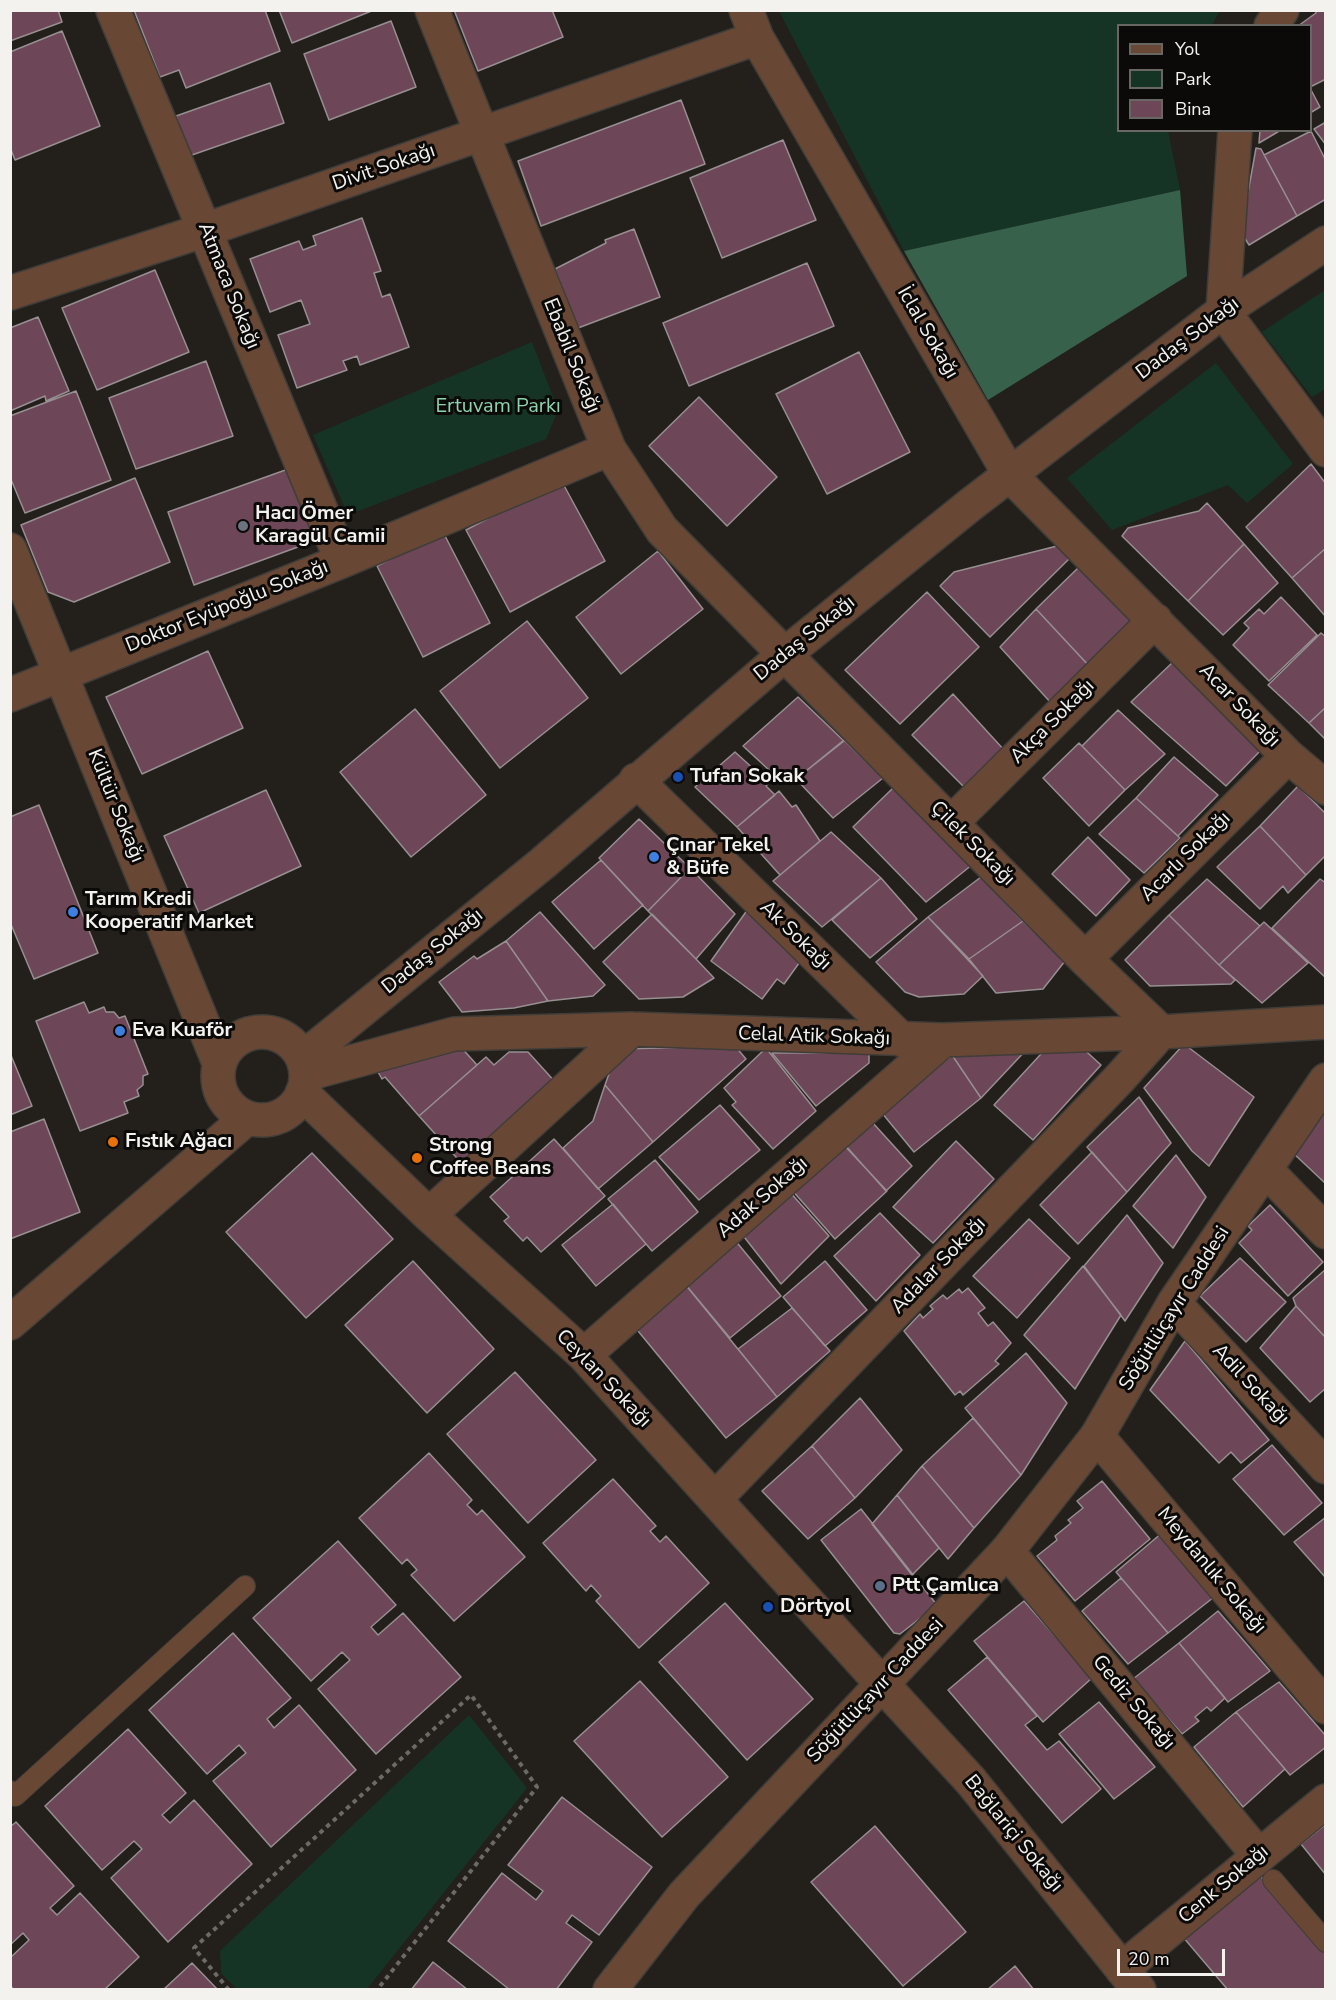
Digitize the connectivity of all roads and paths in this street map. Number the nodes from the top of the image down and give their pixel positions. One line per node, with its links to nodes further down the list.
1 (114, 10): 8 (street, Atmaca Sokağı)
2 (432, 10): 7 (street, Ebabil Sokağı)
3 (1282, 10): 4 (street)
4 (1272, 24)
5 (751, 25): 7 (street, Divit Sokağı); 14 (street, İclal Sokağı)
6 (1235, 132): 11 (street)
7 (482, 134): 8 (street, Divit Sokağı); 12 (street, Ebabil Sokağı)
8 (205, 230): 10 (street, Divit Sokağı); 16 (street, Atmaca Sokağı)
9 (1326, 243): 11 (street, Dadaş Sokağı)
10 (10, 293)
11 (1223, 311): 13 (street); 14 (street, Dadaş Sokağı)
12 (609, 449): 16 (street, Doktor Eyüpoğlu Sokağı); 18 (street, Ebabil Sokağı)
13 (1326, 450)
14 (1010, 475): 17 (street, İclal Sokağı); 18 (street, Dadaş Sokağı)
15 (10, 550): 19 (street, Kültür Sokağı)
16 (342, 561): 19 (street, Doktor Eyüpoğlu Sokağı)
17 (1155, 620): 21 (street, Acar Sokağı); 24 (street, Akça Sokağı)
18 (784, 655): 22 (street, Dadaş Sokağı); 24 (street, Çilek Sokağı)
19 (61, 672): 20 (street, Doktor Eyüpoğlu Sokağı); 31 (street, Kültür Sokağı)
20 (10, 695)
21 (1287, 756): 23 (street, Acar Sokağı); 25 (street, Acarlı Sokağı)
22 (636, 780): 29 (street, Ak Sokağı); 32 (street, Dadaş Sokağı)
23 (1326, 788)
24 (951, 823): 25 (street, Çilek Sokağı)
25 (1084, 959): 28 (street, Çilek Sokağı)
26 (1326, 1022): 28 (street, Celal Atik Sokağı)
27 (632, 1029): 29 (street, Celal Atik Sokağı); 32 (street, Celal Atik Sokağı); 36 (street)
28 (1161, 1032): 30 (street, Celal Atik Sokağı); 43 (street, Adalar Sokağı)
29 (902, 1040): 30 (street, Celal Atik Sokağı)
30 (943, 1040): 40 (street, Adak Sokağı)
31 (219, 1063): 32 (street); 34 (street)
32 (304, 1075): 34 (street); 36 (street, Ceylan Sokağı)
33 (1326, 1080): 35 (street, Söğütlüçayır Caddesi)
34 (247, 1118): 39 (street)
35 (1266, 1170): 37 (street); 38 (street, Söğütlüçayır Caddesi)
36 (429, 1215): 40 (street, Ceylan Sokağı)
37 (1326, 1232)
38 (1174, 1303): 41 (street, Söğütlüçayır Caddesi); 42 (street, Adil Sokağı)
39 (10, 1323)
40 (584, 1355): 43 (street, Ceylan Sokağı)
41 (1097, 1436): 44 (street, Söğütlüçayır Caddesi); 47 (street, Meydanlık Sokağı)
42 (1326, 1467)
43 (715, 1499): 46 (street, Ceylan Sokağı)
44 (1007, 1551): 46 (street, Söğütlüçayır Caddesi); 50 (street, Gediz Sokağı)
45 (245, 1586): 48 (lane)
46 (882, 1684): 52 (street, Bağlariçi Sokağı); 55 (street, Söğütlüçayır Caddesi)
47 (1326, 1707)
48 (10, 1791)
49 (1326, 1801): 50 (street, Cenk Sokağı)
50 (1266, 1868): 51 (lane); 52 (street, Cenk Sokağı)
51 (1326, 1942)
52 (1131, 1979)
53 (229, 1989): 54 (path)
54 (377, 1989)
55 (610, 1989)

